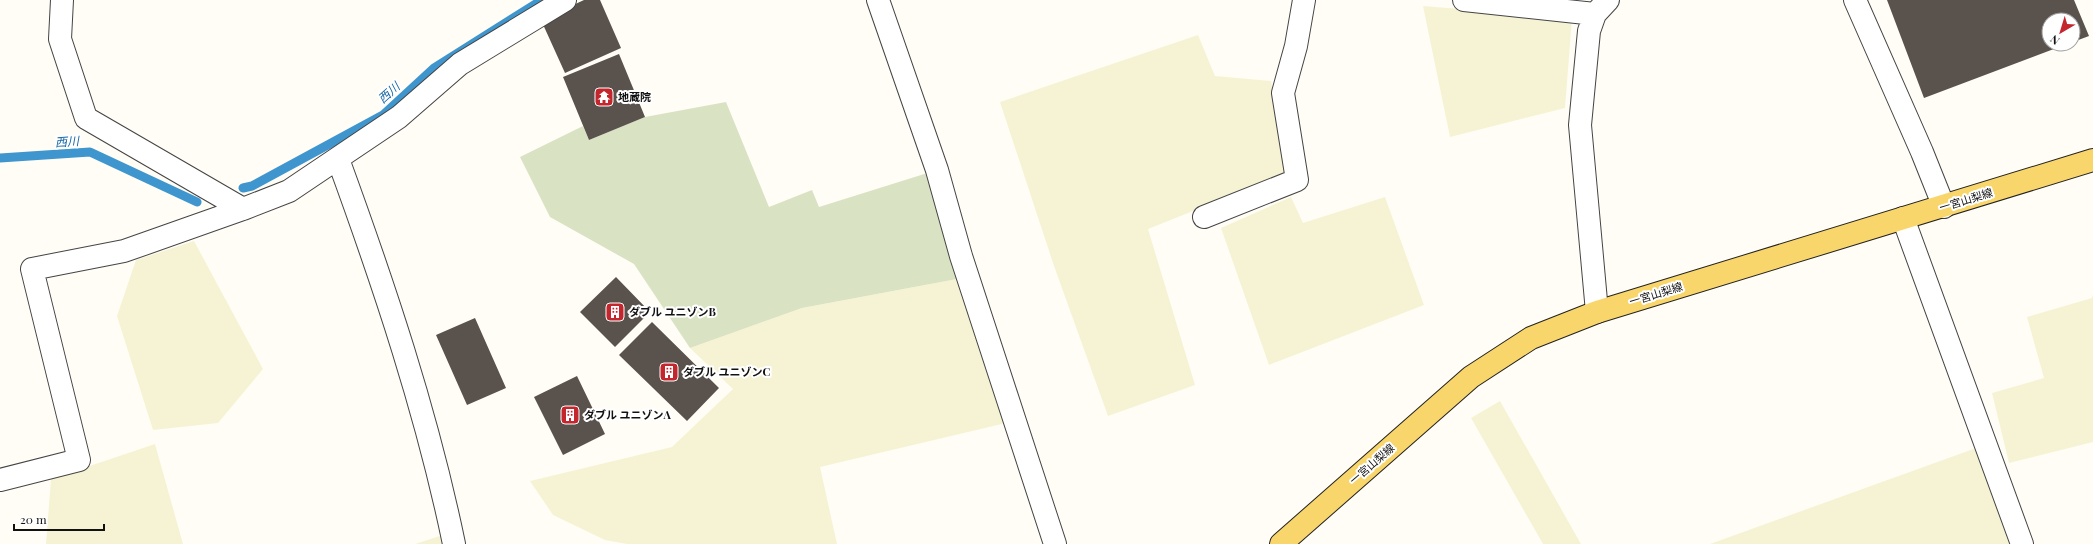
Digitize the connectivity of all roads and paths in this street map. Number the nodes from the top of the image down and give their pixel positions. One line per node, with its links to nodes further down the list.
1 (62, 0): 11 (street)
2 (565, 0): 8 (street)
3 (878, 0): 17 (street)
4 (1304, 0): 12 (street)
5 (1464, 0): 7 (street)
6 (1855, 0): 10 (street)
7 (1602, 7): 14 (street)
8 (338, 159): 11 (street); 16 (street)
9 (2093, 160): 10 (main road, 一宮山梨線)
10 (1944, 207): 13 (main road, 一宮山梨線)
11 (243, 209): 15 (street)
12 (1204, 217)
13 (1903, 218): 14 (main road, 一宮山梨線); 19 (street)
14 (1597, 312): 18 (main road, 一宮山梨線)
15 (0, 480)
16 (454, 544)
17 (1055, 544)
18 (1281, 544)
19 (2022, 544)

